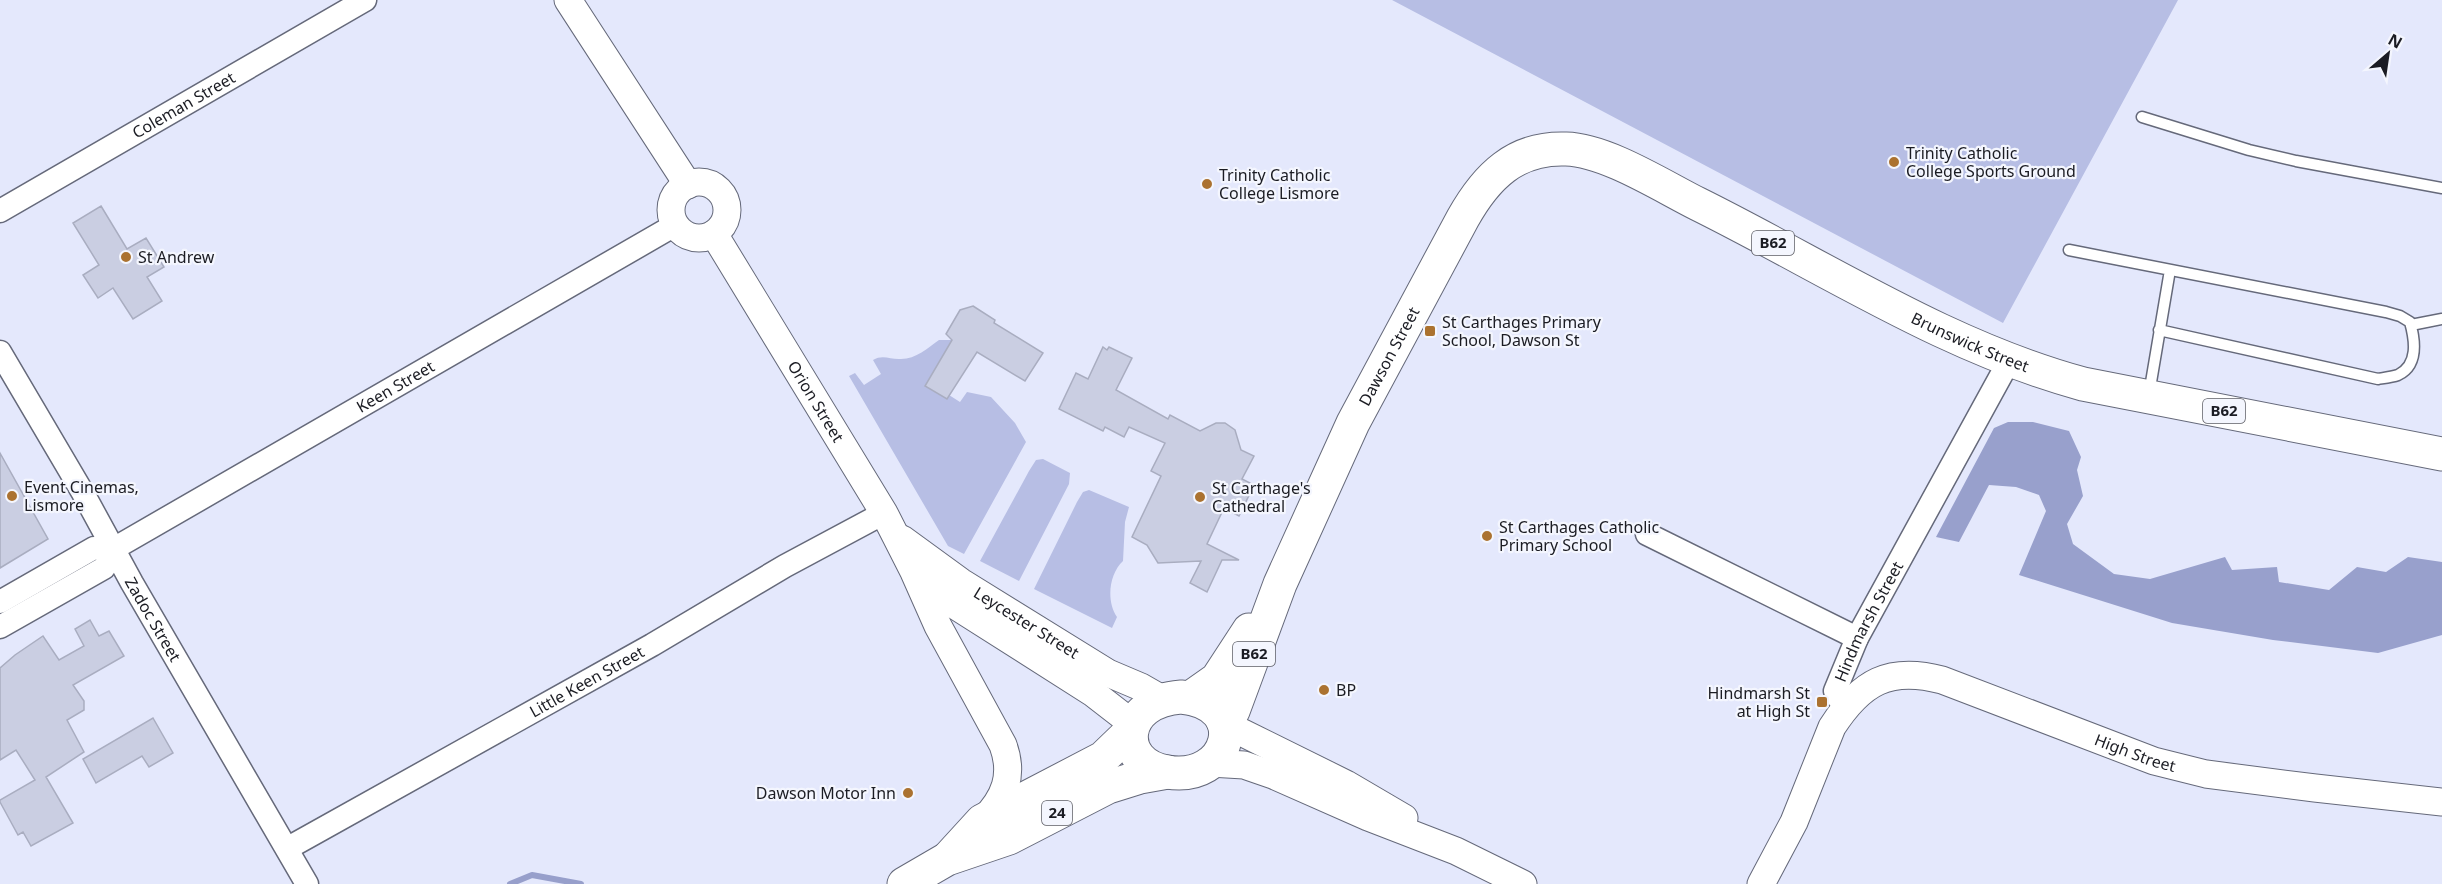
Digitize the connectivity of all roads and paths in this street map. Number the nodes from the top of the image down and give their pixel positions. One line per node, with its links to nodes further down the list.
1 (365, 0): 7 (street, Coleman Street)
2 (568, 0): 5 (street)
3 (2142, 117): 6 (lane)
4 (1531, 153): 16 (main road, Brunswick Street / B62); 23 (main road, Dawson Street / B62)
5 (687, 185): 8 (street); 9 (street)
6 (2442, 188)
7 (0, 211)
8 (675, 225): 9 (street); 21 (street, Keen Street)
9 (714, 234): 19 (street, Orion Street)
10 (2069, 250): 11 (lane)
11 (2170, 270): 13 (lane); 14 (lane)
12 (2442, 319): 13 (lane)
13 (2411, 325): 14 (lane)
14 (2159, 330): 17 (lane)
15 (0, 352): 21 (street, Zadoc Street)
16 (2009, 361): 17 (main road, Brunswick Street / B62); 26 (street, Hindmarsh Street)
17 (2148, 396): 18 (main road, Brunswick Street / B62)
18 (2442, 454)
19 (890, 524): 22 (street, Orion Street); 27 (street, Leycester Street); 35 (street, Little Keen Street)
20 (1647, 534): 26 (street)
21 (115, 548): 24 (street, Keen Street); 25 (street, Keen Street); 35 (street, Zadoc Street)
22 (914, 572): 30 (street, Orion Street); 34 (street, Orion Street)
23 (1280, 584): 27 (main road, Dawson Street / B62); 29 (main road, Dawson Street / B62)
24 (0, 602)
25 (0, 627)
26 (1857, 638): 28 (street, Hindmarsh Street)
27 (1176, 699): 29 (main road); 30 (main road, B62)
28 (1848, 703): 33 (street, High Street); 41 (street, Hindmarsh Street)
29 (1225, 725): 31 (main road, B62); 36 (street)
30 (1132, 727): 32 (main road); 34 (main road, B62)
31 (1210, 763): 32 (main road); 36 (street)
32 (1168, 772): 37 (main road, 24)
33 (2442, 802)
34 (982, 821): 37 (main road, B62)
35 (288, 848): 38 (street, Zadoc Street)
36 (1456, 851): 40 (street)
37 (947, 859): 39 (main road, B62)
38 (307, 884)
39 (904, 884)
40 (1523, 884)
41 (1761, 884)

